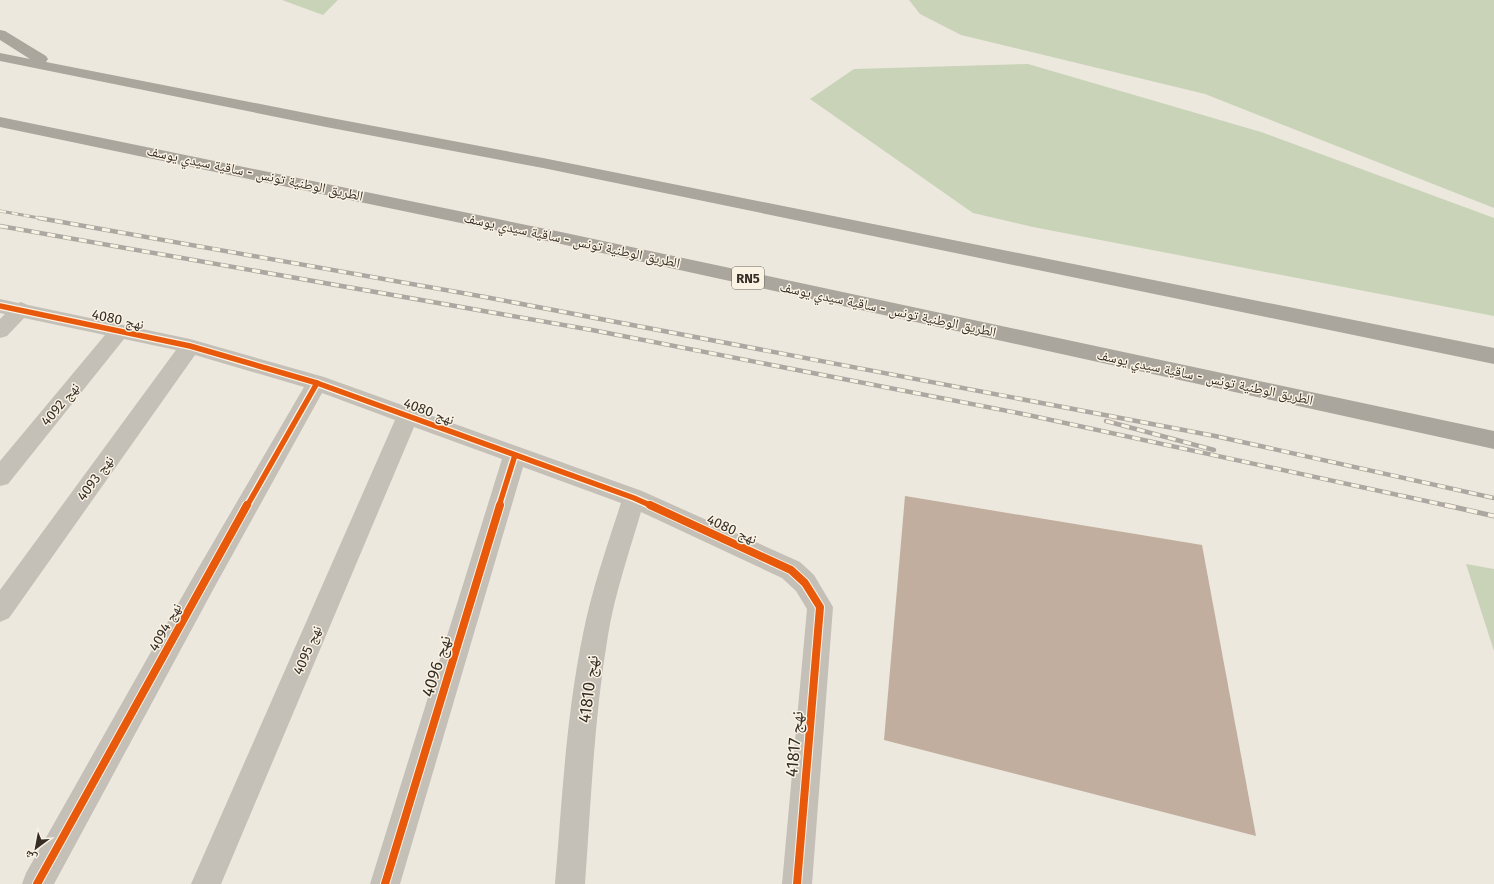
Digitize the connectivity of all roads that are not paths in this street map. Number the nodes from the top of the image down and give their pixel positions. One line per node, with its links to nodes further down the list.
1 (0, 34): 3 (highway)
2 (0, 57): 3 (highway)
3 (57, 69): 9 (highway)
4 (0, 122): 12 (highway, الطريق الوطنية تونس - ساقية سيدي يوسف / RN5)
5 (10, 308): 6 (street); 7 (street, نهج 4080)
6 (0, 331)
7 (120, 332): 8 (street, نهج 4080); 14 (street, نهج 4092)
8 (190, 346): 10 (street, نهج 4080); 17 (street, نهج 4093)
9 (1494, 356)
10 (317, 383): 11 (street, نهج 4080); 18 (street, نهج 4094)
11 (408, 416): 13 (street, نهج 4080); 19 (street, نهج 4095)
12 (1494, 440)
13 (515, 455): 15 (street, نهج 4080); 20 (street, نهج 4096)
14 (0, 477)
15 (634, 498): 16 (street, نهج 4080); 21 (street, نهج 41810)
16 (820, 607): 22 (street, نهج 41817)
17 (0, 610)
18 (37, 884)
19 (206, 884)
20 (385, 884)
21 (570, 884)
22 (797, 884)

